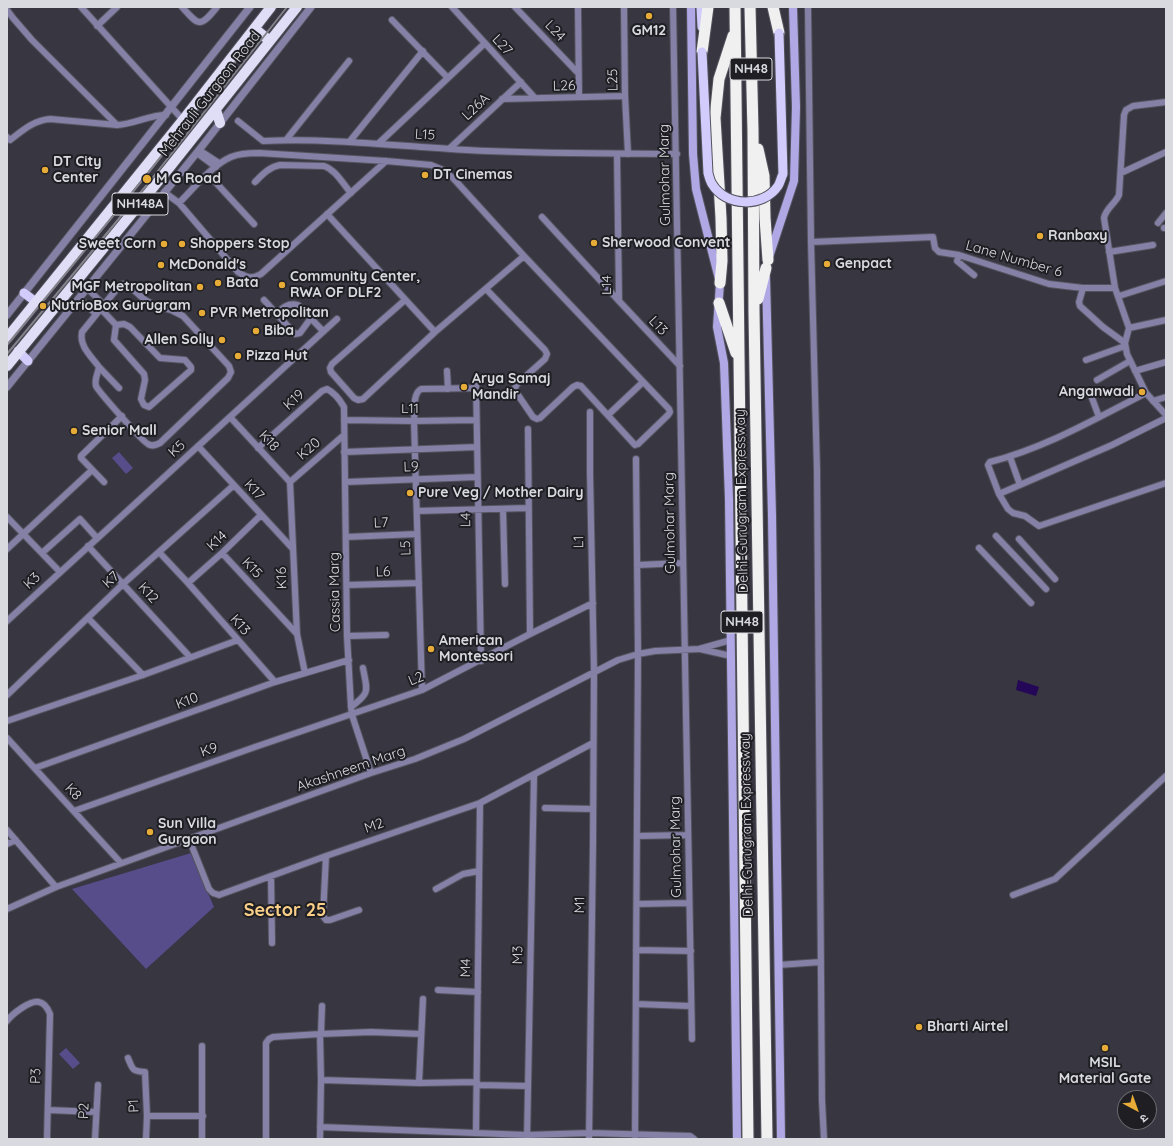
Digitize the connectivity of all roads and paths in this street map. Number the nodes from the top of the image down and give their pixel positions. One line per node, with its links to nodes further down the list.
1 (81, 7): 25 (street)
2 (117, 7): 25 (street)
3 (182, 7): 4 (street)
4 (217, 7)
5 (250, 7): 42 (street)
6 (271, 7): 26 (highway, Mehrauli Gurgaon Road / NH148A)
7 (297, 7): 29 (highway, Mehrauli Gurgaon Road / NH148A)
8 (311, 7): 47 (street)
9 (453, 7): 30 (street, L27)
10 (515, 7): 34 (street, L24)
11 (578, 7): 34 (street)
12 (624, 7): 37 (street, L25)
13 (673, 7): 59 (street, Gulmohar Marg)
14 (691, 7): 82 (main road)
15 (701, 7): 32 (main road)
16 (708, 7): 32 (highway)
17 (736, 7): 27 (highway, Delhi-Gurugram Expressway / NH48)
18 (750, 7): 49 (highway, Delhi-Gurugram Expressway / NH48)
19 (773, 7): 28 (highway)
20 (778, 7): 28 (main road)
21 (792, 7): 78 (main road)
22 (808, 7): 73 (street)
23 (7, 10): 48 (street)
24 (392, 20): 31 (street)
25 (97, 26): 42 (street)
26 (255, 28): 29 (highway); 45 (highway, Mehrauli Gurgaon Road / NH148A)
27 (736, 28): 82 (highway); 114 (highway, Delhi-Gurugram Expressway / NH48)
28 (779, 33): 32 (main road, bridge)
29 (270, 41): 43 (highway, Mehrauli Gurgaon Road / NH148A)
30 (485, 43): 35 (street); 36 (street, L27)
31 (423, 51): 35 (street); 52 (street)
32 (702, 52)
33 (349, 61): 51 (street)
34 (578, 73): 38 (street)
35 (448, 78): 53 (street)
36 (521, 82): 39 (street, L27); 40 (street, L26A)
37 (625, 96): 38 (street, L26); 58 (street, L25)
38 (579, 97): 39 (street, L26)
39 (535, 98): 40 (street, L26)
40 (502, 99): 54 (street, L26A)
41 (1166, 102): 62 (street)
42 (172, 108): 44 (street); 45 (street)
43 (216, 110): 47 (highway); 80 (highway, Mehrauli Gurgaon Road / NH148A)
44 (166, 115): 48 (street); 87 (street)
45 (183, 120): 92 (highway, Mehrauli Gurgaon Road / NH148A)
46 (238, 120): 51 (street, L15)
47 (220, 123): 55 (street)
48 (117, 125): 50 (street)
49 (753, 131): 78 (highway); 96 (highway, Delhi-Gurugram Expressway / NH48)
50 (7, 137)
51 (286, 140): 52 (street, L15)
52 (350, 141): 53 (street, L15)
53 (379, 143): 54 (street, L15)
54 (449, 149): 57 (street, L15)
55 (198, 152): 61 (street); 65 (street)
56 (1166, 152): 62 (street)
57 (618, 154): 58 (street); 93 (street, L14)
58 (628, 154): 59 (street)
59 (677, 154): 116 (street, Gulmohar Marg)
60 (386, 161): 61 (street); 66 (street); 77 (street)
61 (218, 165): 63 (street)
62 (1121, 173): 75 (street)
63 (208, 174): 67 (street); 72 (street)
64 (255, 182): 66 (street)
65 (164, 192): 67 (street); 83 (street)
66 (351, 193): 69 (street)
67 (179, 203): 69 (street)
68 (1166, 213): 71 (street)
69 (327, 214): 91 (street)
70 (542, 217): 93 (street, L14)
71 (1158, 223)
72 (254, 224)
73 (811, 242): 76 (street, Lane Number 6); 247 (street)
74 (1153, 245): 75 (street)
75 (1109, 252): 85 (street)
76 (959, 255): 79 (street); 84 (street, Lane Number 6)
77 (524, 256): 86 (street); 122 (street)
78 (767, 264): 96 (highway); 248 (main road)
79 (974, 275)
80 (78, 279): 83 (street); 109 (highway, Mehrauli Gurgaon Road / NH148A)
81 (1166, 281): 88 (street)
82 (720, 283): 94 (main road)
83 (88, 287): 89 (street); 95 (street)
84 (1083, 288): 85 (street, Lane Number 6); 108 (street)
85 (1115, 288): 88 (street)
86 (486, 289): 106 (street); 133 (street)
87 (24, 293): 92 (main road); 98 (street)
88 (1119, 296): 104 (street)
89 (79, 298): 97 (street); 111 (street)
90 (264, 300): 99 (street)
91 (405, 300): 106 (street); 106 (street)
92 (36, 302): 107 (highway, Mehrauli Gurgaon Road / NH148A)
93 (619, 302): 116 (street, L13)
94 (719, 303): 114 (highway); 199 (main road)
95 (103, 307): 97 (street); 103 (street); 134 (street)
96 (754, 311): 284 (highway, Delhi-Gurugram Expressway / NH48)
97 (96, 314): 117 (street)
98 (7, 315)
99 (276, 315): 100 (street); 100 (street)
100 (311, 318): 105 (street)
101 (337, 319): 105 (street, K5)
102 (1166, 320): 104 (street)
103 (116, 325): 103 (street)
104 (1129, 328): 108 (street)
105 (324, 331): 136 (street, K5)
106 (434, 332)
107 (7, 338)
108 (1125, 345): 110 (street); 112 (street)
109 (18, 351): 111 (main road); 115 (highway, Mehrauli Gurgaon Road / NH148A)
110 (1086, 360)
111 (28, 361): 123 (street)
112 (1130, 361): 119 (street); 121 (street)
113 (1166, 362): 119 (street)
114 (739, 363): 283 (highway, Delhi-Gurugram Expressway / NH48)
115 (7, 366)
116 (680, 366): 180 (street, Gulmohar Marg)
117 (99, 367): 124 (street); 134 (street)
118 (447, 371): 125 (street)
119 (1135, 371): 127 (street)
120 (476, 380): 126 (street, L4)
121 (1097, 380)
122 (643, 382): 133 (street); 133 (street)
123 (7, 387)
124 (119, 388)
125 (448, 388): 126 (street); 140 (street, L5)
126 (476, 388): 139 (street, L4)
127 (1146, 393): 130 (street); 137 (street)
128 (1166, 397): 130 (street)
129 (1092, 398): 137 (street)
130 (1152, 401): 135 (street)
131 (344, 407): 138 (street, Cassia Marg); 145 (street, K19)
132 (590, 412): 190 (street, L1)
133 (608, 415)
134 (122, 416): 150 (street)
135 (1166, 416): 158 (street)
136 (230, 417): 143 (street, K5); 145 (street, K18)
137 (1099, 417): 148 (street)
138 (344, 420): 140 (street, L11); 142 (street, Cassia Marg)
139 (476, 420): 140 (street, L11); 144 (street, L4)
140 (414, 421): 146 (street, L5)
141 (528, 429): 160 (street)
142 (344, 435): 147 (street, Cassia Marg); 154 (street, K20)
143 (198, 446): 157 (street, K17); 170 (street, K5)
144 (477, 447): 146 (street); 151 (street, L4)
145 (258, 448): 154 (street, K18)
146 (415, 450): 147 (street); 152 (street, L5)
147 (344, 452): 155 (street, Cassia Marg)
148 (1010, 457): 158 (street); 159 (street)
149 (636, 459): 181 (street)
150 (92, 470): 153 (street); 166 (street)
151 (477, 477): 152 (street, L9); 161 (street, L4)
152 (416, 479): 155 (street, L9); 163 (street, L5)
153 (104, 482)
154 (290, 482): 175 (street, K16)
155 (345, 482): 169 (street, Cassia Marg)
156 (1166, 483): 159 (street)
157 (234, 485): 164 (street, K17); 176 (street, K7)
158 (1020, 485): 159 (street)
159 (998, 494)
160 (528, 508): 162 (street); 195 (street)
161 (478, 509): 162 (street); 163 (street); 206 (street, L4)
162 (503, 509): 187 (street)
163 (417, 511): 167 (street, L5)
164 (262, 515): 175 (street, K17); 178 (street, K14)
165 (7, 517): 166 (street)
166 (23, 534): 174 (street); 177 (street)
167 (417, 534): 169 (street, L7); 185 (street, L5)
168 (996, 536): 189 (street)
169 (346, 537): 188 (street, Cassia Marg)
170 (97, 538): 172 (street, K5); 177 (street)
171 (1019, 539): 183 (street)
172 (88, 546): 179 (street, K5); 186 (street, K12)
173 (978, 548): 191 (street)
174 (7, 549)
175 (293, 549): 194 (street, K16)
176 (159, 552): 184 (street, K13); 186 (street, K7)
177 (42, 553): 182 (street)
178 (222, 554): 184 (street, K14); 194 (street, K15)
179 (74, 559): 182 (street, K3)
180 (683, 563): 181 (street); 201 (street, Gulmohar Marg)
181 (637, 565): 202 (street)
182 (60, 572): 193 (street, K3)
183 (1056, 579)
184 (188, 583): 198 (street, K13)
185 (419, 583): 188 (street, L6); 212 (street, L5)
186 (124, 584): 192 (street, K7); 204 (street, K12)
187 (505, 584)
188 (347, 585): 197 (street, Cassia Marg)
189 (1046, 589)
190 (593, 603): 195 (street, L2); 208 (street, L1)
191 (1031, 603)
192 (88, 618): 210 (street); 213 (street, K7)
193 (7, 621)
194 (297, 634): 209 (street, K16)
195 (530, 634): 206 (street, L2)
196 (386, 635): 197 (street)
197 (347, 636): 205 (street, Cassia Marg)
198 (238, 640): 204 (street); 211 (street, K13)
199 (731, 640): 200 (street, Akashneem Marg); 203 (main road)
200 (699, 649): 201 (street, Akashneem Marg); 203 (street, Akashneem Marg)
201 (684, 650): 202 (street, Akashneem Marg); 228 (street, Gulmohar Marg)
202 (638, 654): 208 (street, Akashneem Marg); 229 (street)
203 (731, 656): 282 (main road)
204 (190, 657): 210 (street)
205 (349, 660): 209 (street, K10); 214 (street, Cassia Marg)
206 (481, 660): 212 (street, L2)
207 (364, 668): 214 (street)
208 (594, 671): 218 (street, M1); 220 (street, Akashneem Marg)
209 (305, 673): 211 (street, K10)
210 (143, 675): 216 (street)
211 (275, 682): 219 (street, K10)
212 (422, 690): 215 (street, L2)
213 (7, 695)
214 (351, 707): 215 (street, Cassia Marg)
215 (352, 715): 220 (street, Cassia Marg); 226 (street, K9)
216 (7, 721)
217 (7, 738): 219 (street, K8)
218 (593, 743): 221 (street, M2); 225 (street, M1)
219 (35, 768): 226 (street, K8)
220 (372, 773): 230 (street, Akashneem Marg)
221 (534, 775): 223 (street, M2); 265 (street, M3)
222 (1166, 776): 239 (street)
223 (480, 803): 233 (street, M2); 235 (street, M4)
224 (545, 808): 225 (street)
225 (593, 809): 272 (street, M1)
226 (74, 810): 234 (street, K8)
227 (7, 830): 231 (street)
228 (688, 835): 229 (street); 240 (street, Gulmohar Marg)
229 (637, 836): 241 (street)
230 (189, 839): 234 (street, Akashneem Marg); 236 (street, M2)
231 (16, 840): 232 (street); 237 (street)
232 (7, 844)
233 (326, 856): 236 (street, M2); 243 (street)
234 (121, 863): 237 (street, Akashneem Marg)
235 (479, 871): 238 (street); 250 (street, M4)
236 (271, 876): 244 (street)
237 (56, 886): 242 (street, Akashneem Marg)
238 (436, 889)
239 (1013, 895)
240 (689, 903): 241 (street); 246 (street, Gulmohar Marg)
241 (636, 904): 245 (street)
242 (7, 909)
243 (358, 910)
244 (272, 943)
245 (636, 950): 246 (street); 252 (street)
246 (691, 951): 254 (street, Gulmohar Marg)
247 (821, 962): 248 (street); 286 (street)
248 (778, 965): 285 (main road)
249 (438, 990): 250 (street)
250 (478, 992): 263 (street, M4)
251 (423, 999): 257 (street)
252 (636, 1004): 254 (street); 274 (street)
253 (322, 1006): 256 (street)
254 (690, 1006): 258 (street, Gulmohar Marg)
255 (7, 1021): 266 (street, P3)
256 (320, 1034): 257 (street); 261 (street); 279 (street)
257 (421, 1034): 262 (street)
258 (692, 1039)
259 (202, 1046): 269 (street)
260 (128, 1058): 268 (street, P1)
261 (321, 1080): 262 (street); 270 (street)
262 (419, 1083): 263 (street)
263 (477, 1084): 265 (street); 271 (street, M4)
264 (98, 1085): 267 (street, P2)
265 (528, 1086): 273 (street, M3)
266 (48, 1110): 267 (street); 275 (street, P3)
267 (96, 1112): 276 (street, P2)
268 (147, 1116): 269 (street); 277 (street, P1)
269 (203, 1116): 278 (street)
270 (320, 1127): 271 (street); 280 (street)
271 (476, 1133): 273 (street)
272 (590, 1136): 273 (street); 274 (street)
273 (527, 1137)
274 (635, 1137): 281 (street)
275 (47, 1139)
276 (95, 1139)
277 (146, 1139)
278 (202, 1139)
279 (266, 1139)
280 (320, 1139)
281 (694, 1139)
282 (736, 1139)
283 (748, 1139)
284 (767, 1139)
285 (781, 1139)
286 (824, 1139)

